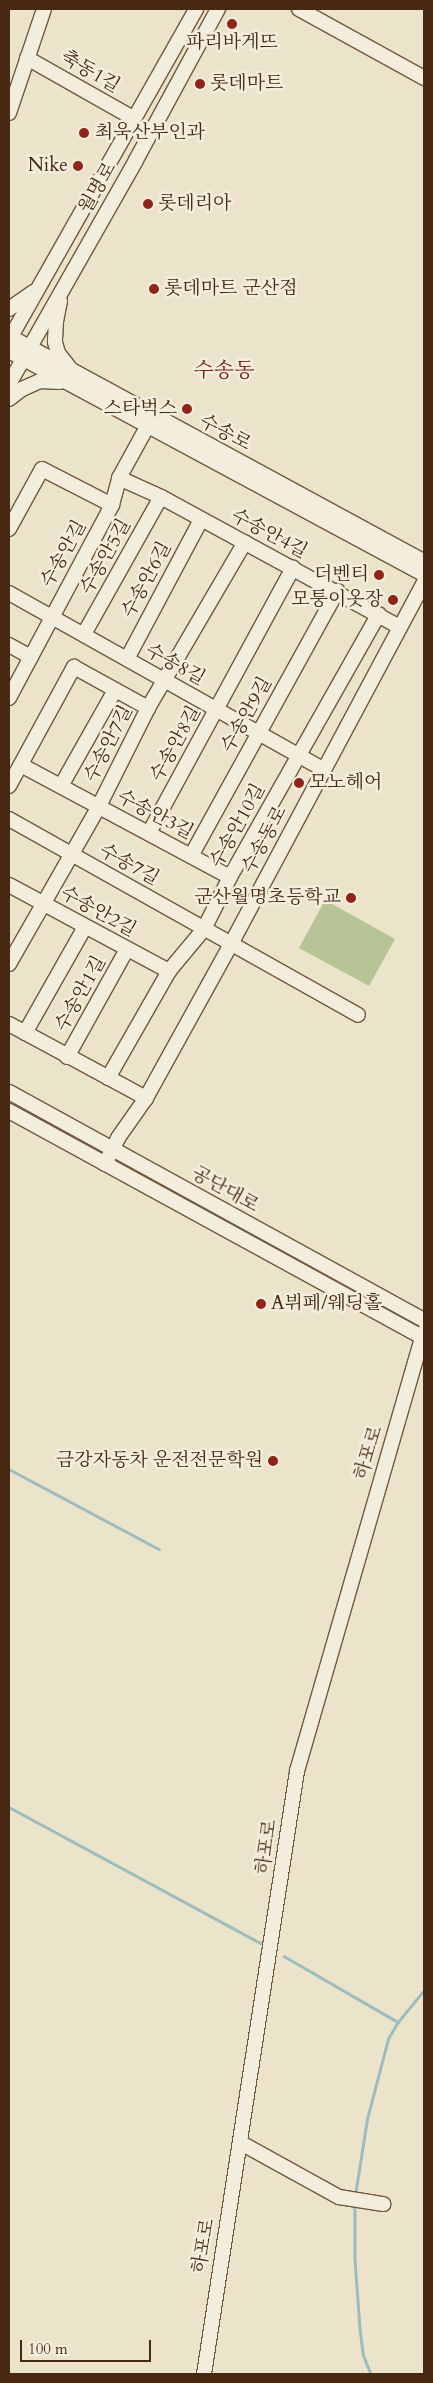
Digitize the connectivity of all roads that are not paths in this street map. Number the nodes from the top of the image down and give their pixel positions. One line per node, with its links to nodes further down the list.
1 (44, 9): 5 (street)
2 (196, 9): 8 (street, 월명로)
3 (218, 9): 10 (street, 월명로)
4 (300, 9): 6 (street)
5 (28, 58): 7 (street); 8 (street, 축동1길)
6 (424, 78)
7 (9, 114)
8 (133, 118): 9 (street, 월명로)
9 (42, 283): 11 (street); 12 (street, 월명로)
10 (64, 285): 14 (street, 월명로); 15 (street)
11 (9, 310)
12 (9, 338): 14 (street, 수송로)
13 (9, 352): 14 (street, 수송로)
14 (26, 353): 15 (street, 수송로); 16 (street, 월명로)
15 (75, 381): 17 (street); 18 (street, 수송로); 25 (street, 수송로)
16 (9, 384)
17 (9, 399)
18 (147, 427): 19 (street, 수송안길); 27 (street, 수송로)
19 (119, 478): 20 (street, 수송안4길); 21 (street, 수송안길)
20 (161, 498): 22 (street, 수송안4길); 34 (street, 수송안5길)
21 (112, 505): 23 (street); 32 (street, 수송안길)
22 (201, 520): 24 (street, 수송안4길); 37 (street, 수송안6길)
23 (9, 529)
24 (245, 542): 26 (street, 수송안4길); 38 (street, 수송안7길)
25 (424, 561)
26 (293, 568): 29 (street, 수송안4길); 42 (street, 수송안8길)
27 (424, 574)
28 (424, 582): 33 (street, 수송동로)
29 (337, 592): 31 (street, 수송안4길); 43 (street, 수송안9길)
30 (9, 593): 32 (street, 수송8길)
31 (379, 614): 33 (street, 수송안4길); 44 (street, 수송안10길)
32 (51, 617): 34 (street, 수송8길); 36 (street, 수송안길)
33 (400, 627): 46 (street, 수송동로)
34 (84, 634): 37 (street, 수송8길)
35 (9, 645): 36 (street)
36 (31, 657): 40 (street, 수송안길)
37 (126, 659): 38 (street, 수송8길)
38 (165, 681): 41 (street, 수송안7길); 42 (street, 수송8길)
39 (115, 690): 41 (street); 45 (street); 48 (street)
40 (9, 698)
41 (148, 708): 49 (street, 수송안7길)
42 (216, 709): 43 (street, 수송8길); 51 (street, 수송안8길)
43 (259, 733): 44 (street, 수송8길); 53 (street, 수송안9길)
44 (299, 755): 46 (street, 수송8길); 54 (street, 수송안10길)
45 (21, 765): 47 (street); 48 (street, 수송안3길)
46 (323, 769): 59 (street, 수송동로)
47 (9, 786)
48 (61, 786): 49 (street, 수송안3길)
49 (99, 806): 51 (street, 수송안3길); 52 (street, 수송안7길)
50 (9, 819): 52 (street, 수송7길)
51 (149, 833): 53 (street, 수송안3길)
52 (71, 854): 56 (street, 수송안7길); 58 (street, 수송7길)
53 (192, 856): 54 (street, 수송안3길)
54 (230, 877): 58 (street, 수송안10길)
55 (9, 885): 56 (street, 수송안2길)
56 (43, 903): 57 (street, 수송안2길); 61 (street, 수송안7길)
57 (85, 927): 60 (street, 수송안2길); 65 (street, 수송안1길)
58 (204, 929): 59 (street, 수송7길); 62 (street, 수송안10길)
59 (231, 944): 63 (street, 수송7길); 69 (street, 수송동로)
60 (127, 950): 62 (street, 수송안2길); 66 (street, 수송안1길)
61 (9, 964)
62 (169, 971): 67 (street, 수송안10길)
63 (358, 1015)
64 (9, 1024): 65 (street, 수송안1길)
65 (25, 1032): 66 (street, 수송안1길)
66 (67, 1057): 67 (street, 수송안1길)
67 (108, 1078): 69 (street, 수송안1길)
68 (9, 1092): 71 (street, 공단대로)
69 (146, 1098): 71 (street, 수송동로)
70 (9, 1111): 72 (street, 공단대로)
71 (113, 1148): 72 (street, 수송동로); 73 (street, 공단대로)
72 (104, 1164): 74 (street, 공단대로)
73 (424, 1320)
74 (424, 1336): 75 (street, 하포로)
75 (241, 2143): 76 (street); 77 (street, 하포로)
76 (383, 2204)
77 (204, 2374)

